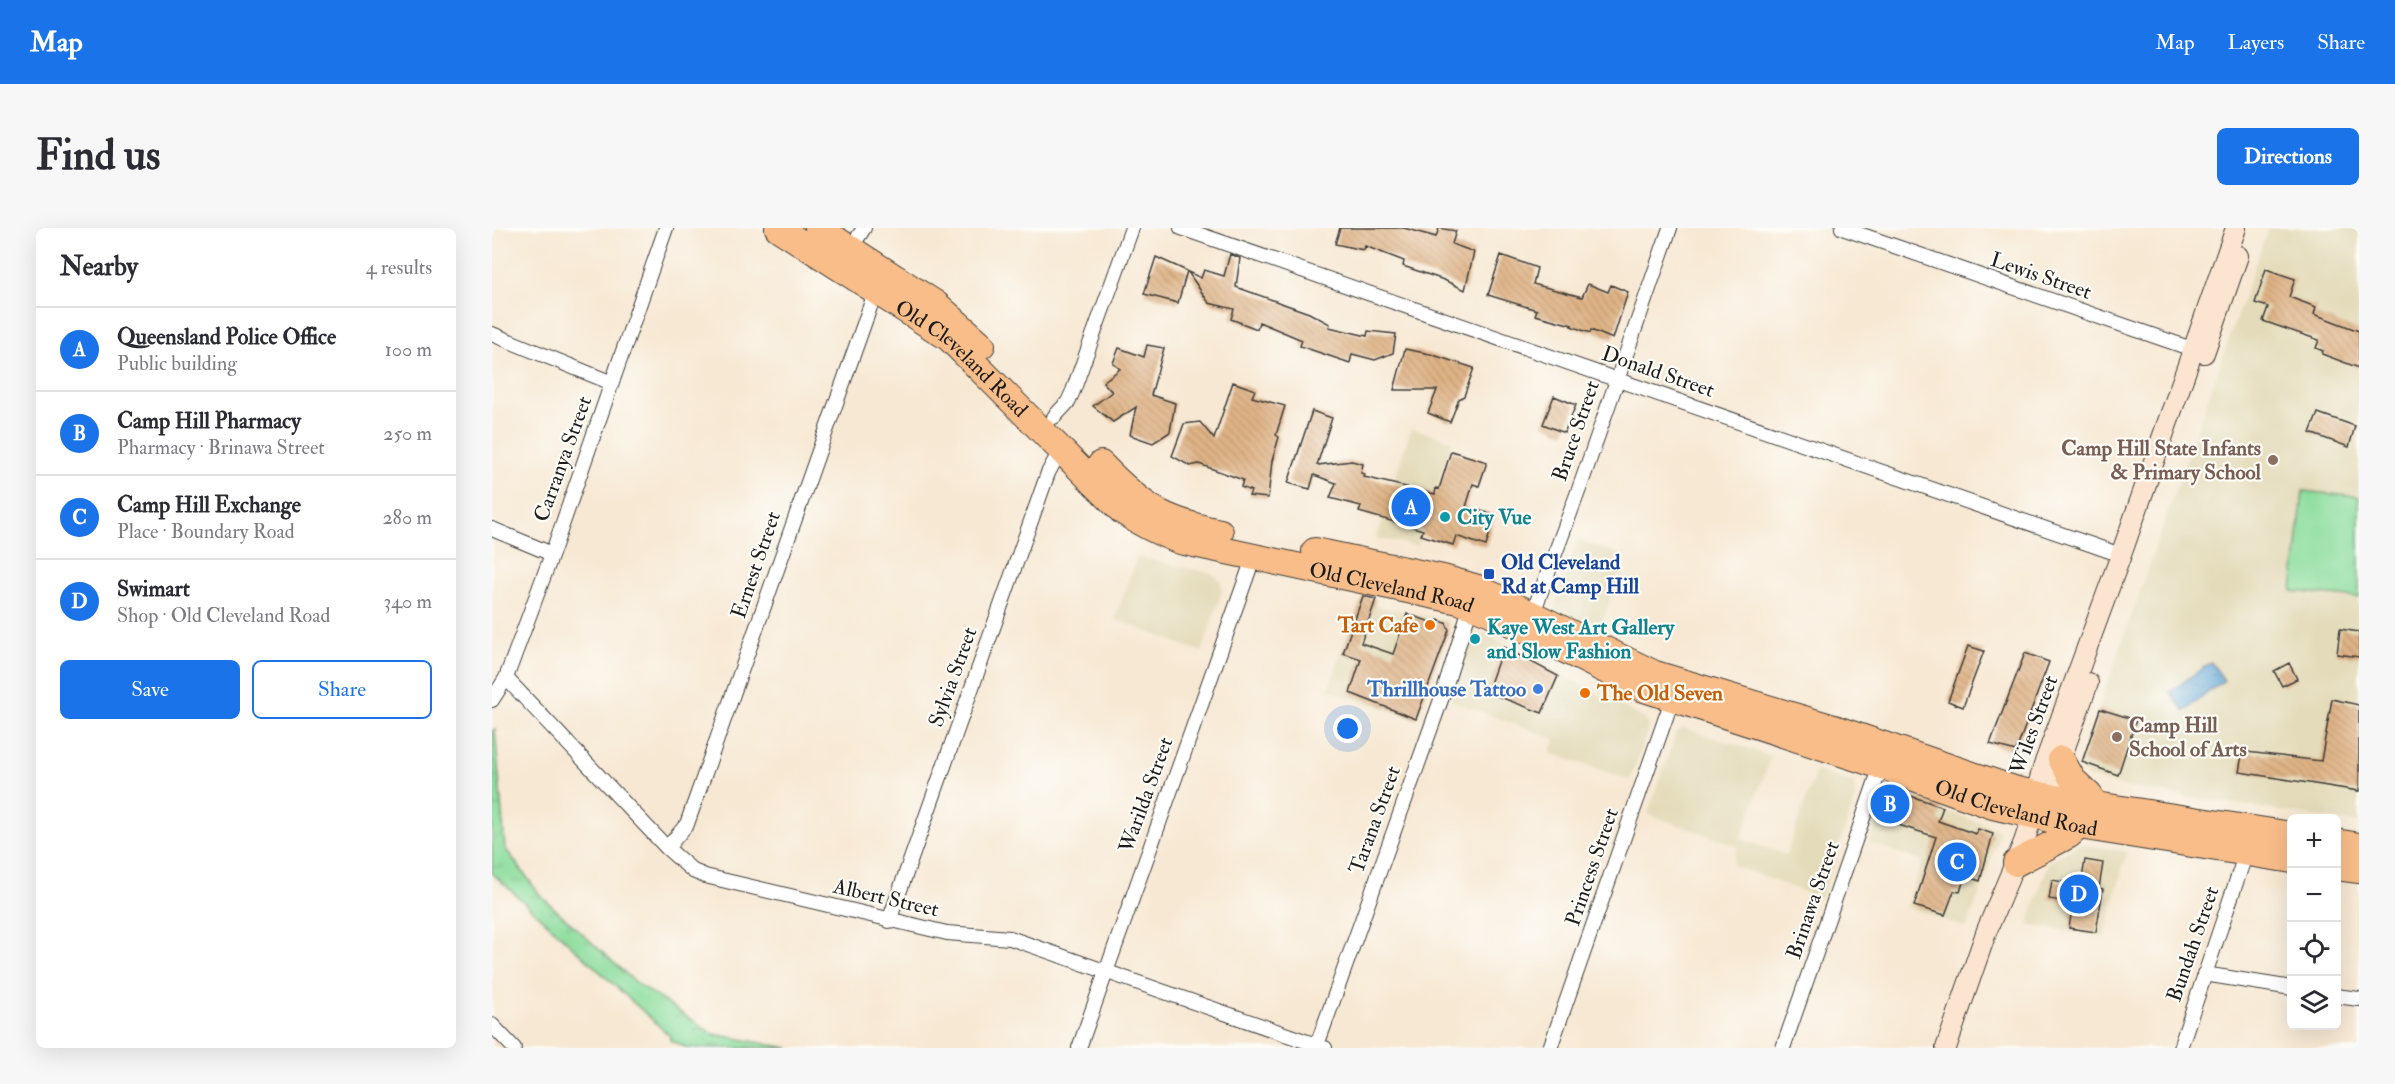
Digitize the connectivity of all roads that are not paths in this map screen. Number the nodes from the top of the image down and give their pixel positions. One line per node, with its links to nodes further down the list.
1 (666, 228): 15 (street, Carranya Street)
2 (778, 228): 10 (highway, Old Cleveland Road)
3 (818, 228): 10 (highway, Old Cleveland Road)
4 (1132, 228): 16 (street)
5 (1182, 228): 14 (street, Donald Street)
6 (1670, 228): 14 (street, Bruce Street)
7 (1842, 228): 13 (street, Lewis Street)
8 (2236, 228): 13 (main road, Wiles Street)
9 (2248, 228): 27 (main road, Wiles Street)
10 (851, 248): 11 (highway, Old Cleveland Road); 16 (highway, Old Cleveland Road)
11 (876, 290): 17 (highway, Old Cleveland Road); 35 (street, Ernest Street)
12 (492, 334): 15 (street)
13 (2192, 350): 20 (main road, Wiles Street)
14 (1616, 379): 20 (street, Donald Street); 23 (street, Bruce Street)
15 (612, 383): 19 (street, Carranya Street)
16 (1054, 417): 23 (highway, Old Cleveland Road)
17 (1061, 449): 21 (highway, Old Cleveland Road); 41 (street, Sylvia Street)
18 (492, 529): 19 (street)
19 (552, 554): 24 (street, Carranya Street)
20 (2121, 555): 29 (main road, Wiles Street)
21 (1254, 556): 22 (highway, Old Cleveland Road); 42 (street, Warilda Street)
22 (1471, 605): 26 (highway, Old Cleveland Road); 48 (street, Tarana Street)
23 (1533, 613): 29 (highway, Old Cleveland Road)
24 (506, 678): 25 (street, Carranya Street); 35 (street, Albert Street)
25 (492, 700)
26 (1672, 700): 28 (highway, Old Cleveland Road); 51 (street, Princess Street)
27 (2061, 759): 29 (main road, Wiles Street); 30 (highway)
28 (1881, 766): 29 (highway, Old Cleveland Road); 52 (street, Brinawa Street)
29 (2038, 803): 30 (highway, Old Cleveland Road); 31 (highway, Old Cleveland Road); 38 (main road)
30 (2097, 805): 32 (highway, Old Cleveland Road)
31 (2079, 826): 36 (highway, Old Cleveland Road); 38 (highway)
32 (2287, 834)
33 (2341, 843): 34 (highway)
34 (2359, 846)
35 (667, 848): 41 (street, Albert Street)
36 (2246, 853): 37 (highway, Old Cleveland Road); 43 (street, Bundah Street)
37 (2287, 859)
38 (2016, 863): 53 (main road)
39 (2341, 868): 40 (highway)
40 (2359, 870)
41 (889, 921): 42 (street, Albert Street)
42 (1106, 972): 48 (street, Albert Street); 50 (street, Warilda Street)
43 (2204, 974): 44 (street); 54 (street, Bundah Street)
44 (2287, 987)
45 (2341, 997): 46 (street)
46 (2359, 999)
47 (492, 1025): 49 (street)
48 (1320, 1047)
49 (514, 1048)
50 (1079, 1048)
51 (1550, 1048)
52 (1783, 1048)
53 (1946, 1048)
54 (2180, 1048)

